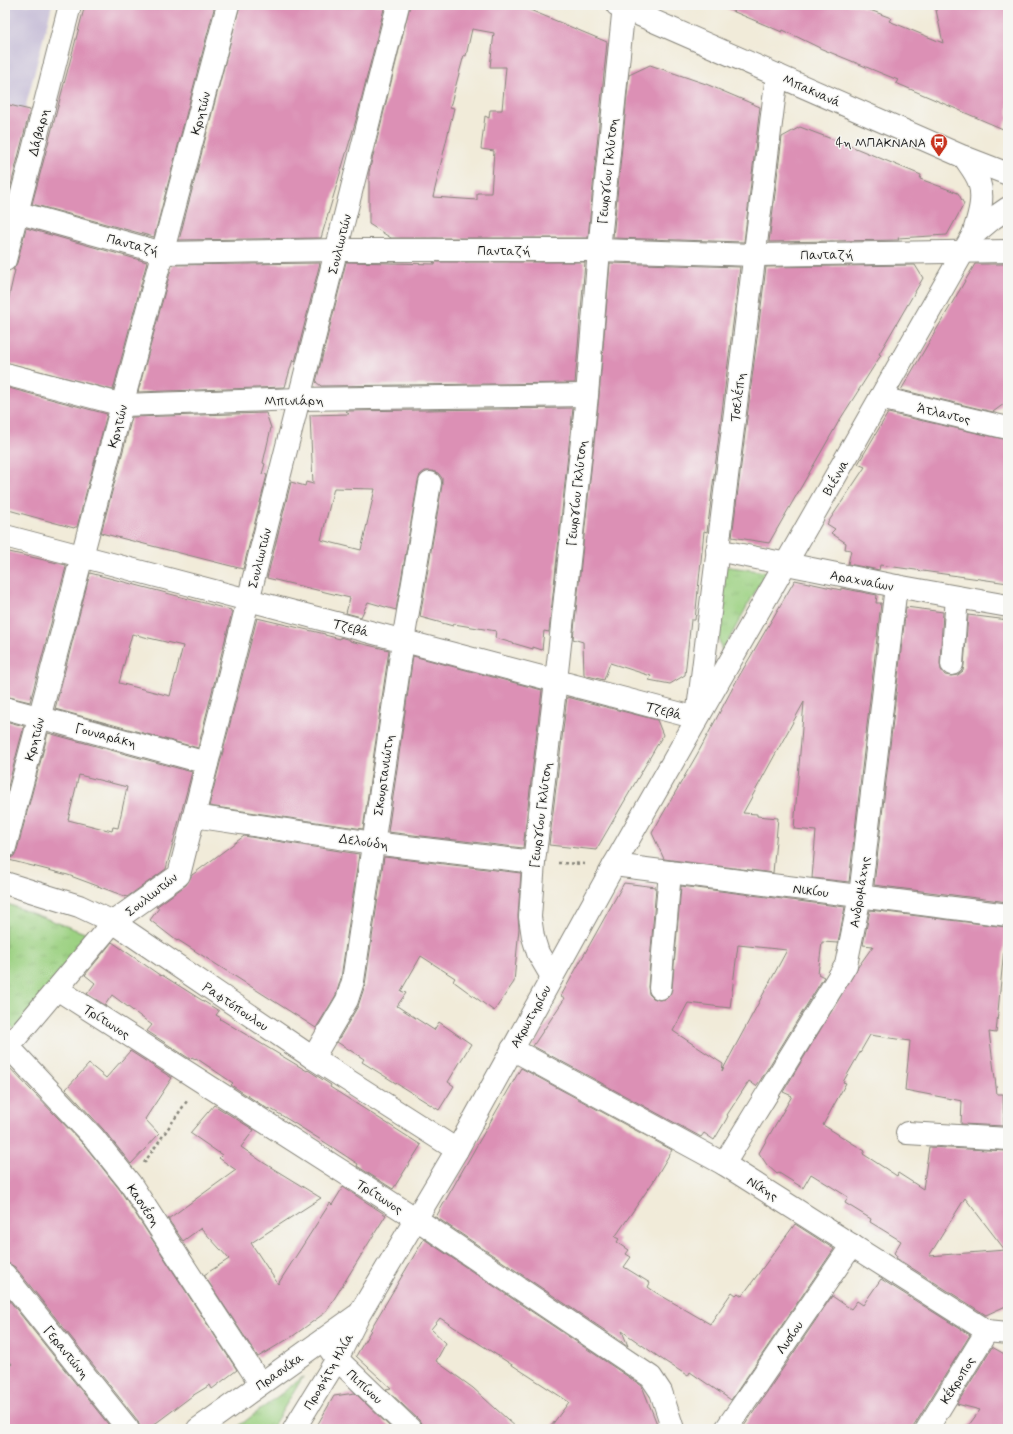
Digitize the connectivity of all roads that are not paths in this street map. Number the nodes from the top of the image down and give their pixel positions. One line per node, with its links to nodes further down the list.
1 (70, 5): 9 (street, Δάβαρη)
2 (228, 5): 14 (street, Κρητών)
3 (398, 5): 11 (street, Σουλιωτών)
4 (623, 6): 5 (street, Μπακνανά); 12 (street, Γεωργίου Γκλύτση)
5 (778, 75): 6 (street, Μπακνανά); 15 (street, Τσελέπη)
6 (964, 157): 7 (street, Μπακνανά); 10 (street, Βιέννα)
7 (1008, 174)
8 (1008, 208): 10 (street, Βιέννα)
9 (11, 211): 14 (street, Πανταζή); 16 (street, Δάβαρη)
10 (968, 243): 13 (street, Πανταζή); 15 (street, Πανταζή); 19 (street, Βιέννα)
11 (337, 250): 12 (street, Πανταζή); 14 (street, Πανταζή); 20 (street, Σουλιωτών)
12 (599, 250): 15 (street, Πανταζή); 18 (street, Γεωργίου Γκλύτση)
13 (1008, 251)
14 (163, 253): 21 (street, Κρητών)
15 (755, 255): 25 (street, Τσελέπη)
16 (5, 260)
17 (5, 374): 21 (street, Μπινιάρη)
18 (587, 395): 20 (street, Μπινιάρη); 34 (street, Γεωργίου Γκλύτση)
19 (880, 398): 22 (street, Άτλαντος); 27 (street, Βιέννα)
20 (299, 399): 21 (street, Μπινιάρη); 30 (street, Σουλιωτών)
21 (123, 405): 26 (street, Κρητών)
22 (1008, 428)
23 (430, 483): 32 (street, Σκουρτανιώτη)
24 (5, 536): 26 (street, Τζεβά)
25 (718, 550): 27 (street, Αραχναίων); 37 (street, Τσελέπη)
26 (82, 556): 30 (street, Τζεβά); 36 (street, Κρητών)
27 (785, 564): 28 (street, Αραχναίων); 37 (street, Βιέννα)
28 (896, 586): 29 (street, Αραχναίων); 46 (street, Ανδρομάχης)
29 (957, 597): 31 (street, Αραχναίων); 33 (street)
30 (248, 600): 32 (street, Τζεβά); 38 (street, Σουλιωτών)
31 (1008, 606)
32 (403, 641): 34 (street, Τζεβά); 40 (street, Σκουρτανιώτη)
33 (952, 664)
34 (556, 681): 37 (street, Τζεβά); 42 (street, Γεωργίου Γκλύτση)
35 (5, 708): 36 (street, Γουναράκη)
36 (40, 717): 38 (street, Γουναράκη); 41 (street, Κρητών)
37 (697, 718): 43 (street, Ακρωτηρίου)
38 (207, 763): 39 (street, Σουλιωτών)
39 (194, 816): 40 (street, Δελούδη); 48 (street, Σουλιωτών)
40 (373, 843): 42 (street, Δελούδη); 54 (street, Σκουρτανιώτη)
41 (5, 847)
42 (534, 862): 49 (street, Γεωργίου Γκλύτση)
43 (614, 865): 44 (street, Νικίου); 49 (street, Ακρωτηρίου)
44 (670, 872): 46 (street, Νικίου); 50 (street)
45 (5, 883): 48 (street, Ραφτόπουλου)
46 (860, 896): 47 (street, Νικίου); 58 (street, Ανδρομάχης)
47 (1008, 915)
48 (113, 922): 51 (street, Σουλιωτών); 54 (street, Ραφτόπουλου)
49 (552, 977): 53 (street, Ακρωτηρίου)
50 (660, 988)
51 (56, 989): 52 (street, Σουλιωτών); 59 (street, Τρίτωνος)
52 (6, 1045): 66 (street, Κασνέση)
53 (512, 1049): 57 (street, Ακρωτηρίου); 58 (street, Νίκης)
54 (313, 1058): 57 (street, Ραφτόπουλου)
55 (907, 1133): 56 (street)
56 (1008, 1139)
57 (457, 1150): 59 (street, Ακρωτηρίου)
58 (724, 1164): 60 (street, Νίκης)
59 (415, 1218): 62 (street, Ακρωτηρίου); 71 (street, Τρίτωνος)
60 (852, 1245): 63 (street, Νίκης); 72 (street, Λυσίου)
61 (5, 1275): 67 (street, Γεραντώνη)
62 (360, 1313): 64 (street, Πρασνίκα); 65 (street, Προφήτη Ηλία)
63 (998, 1332): 73 (street, Κέκροπος)
64 (323, 1340): 65 (street, Πιπίνου); 66 (street, Πρασνίκα)
65 (337, 1359): 69 (street, Προφήτη Ηλία); 70 (street, Πιπίνου)
66 (260, 1383): 68 (street, Πρασνίκα)
67 (128, 1429)
68 (198, 1429)
69 (294, 1429)
70 (410, 1429)
71 (673, 1429)
72 (726, 1429)
73 (927, 1429)

